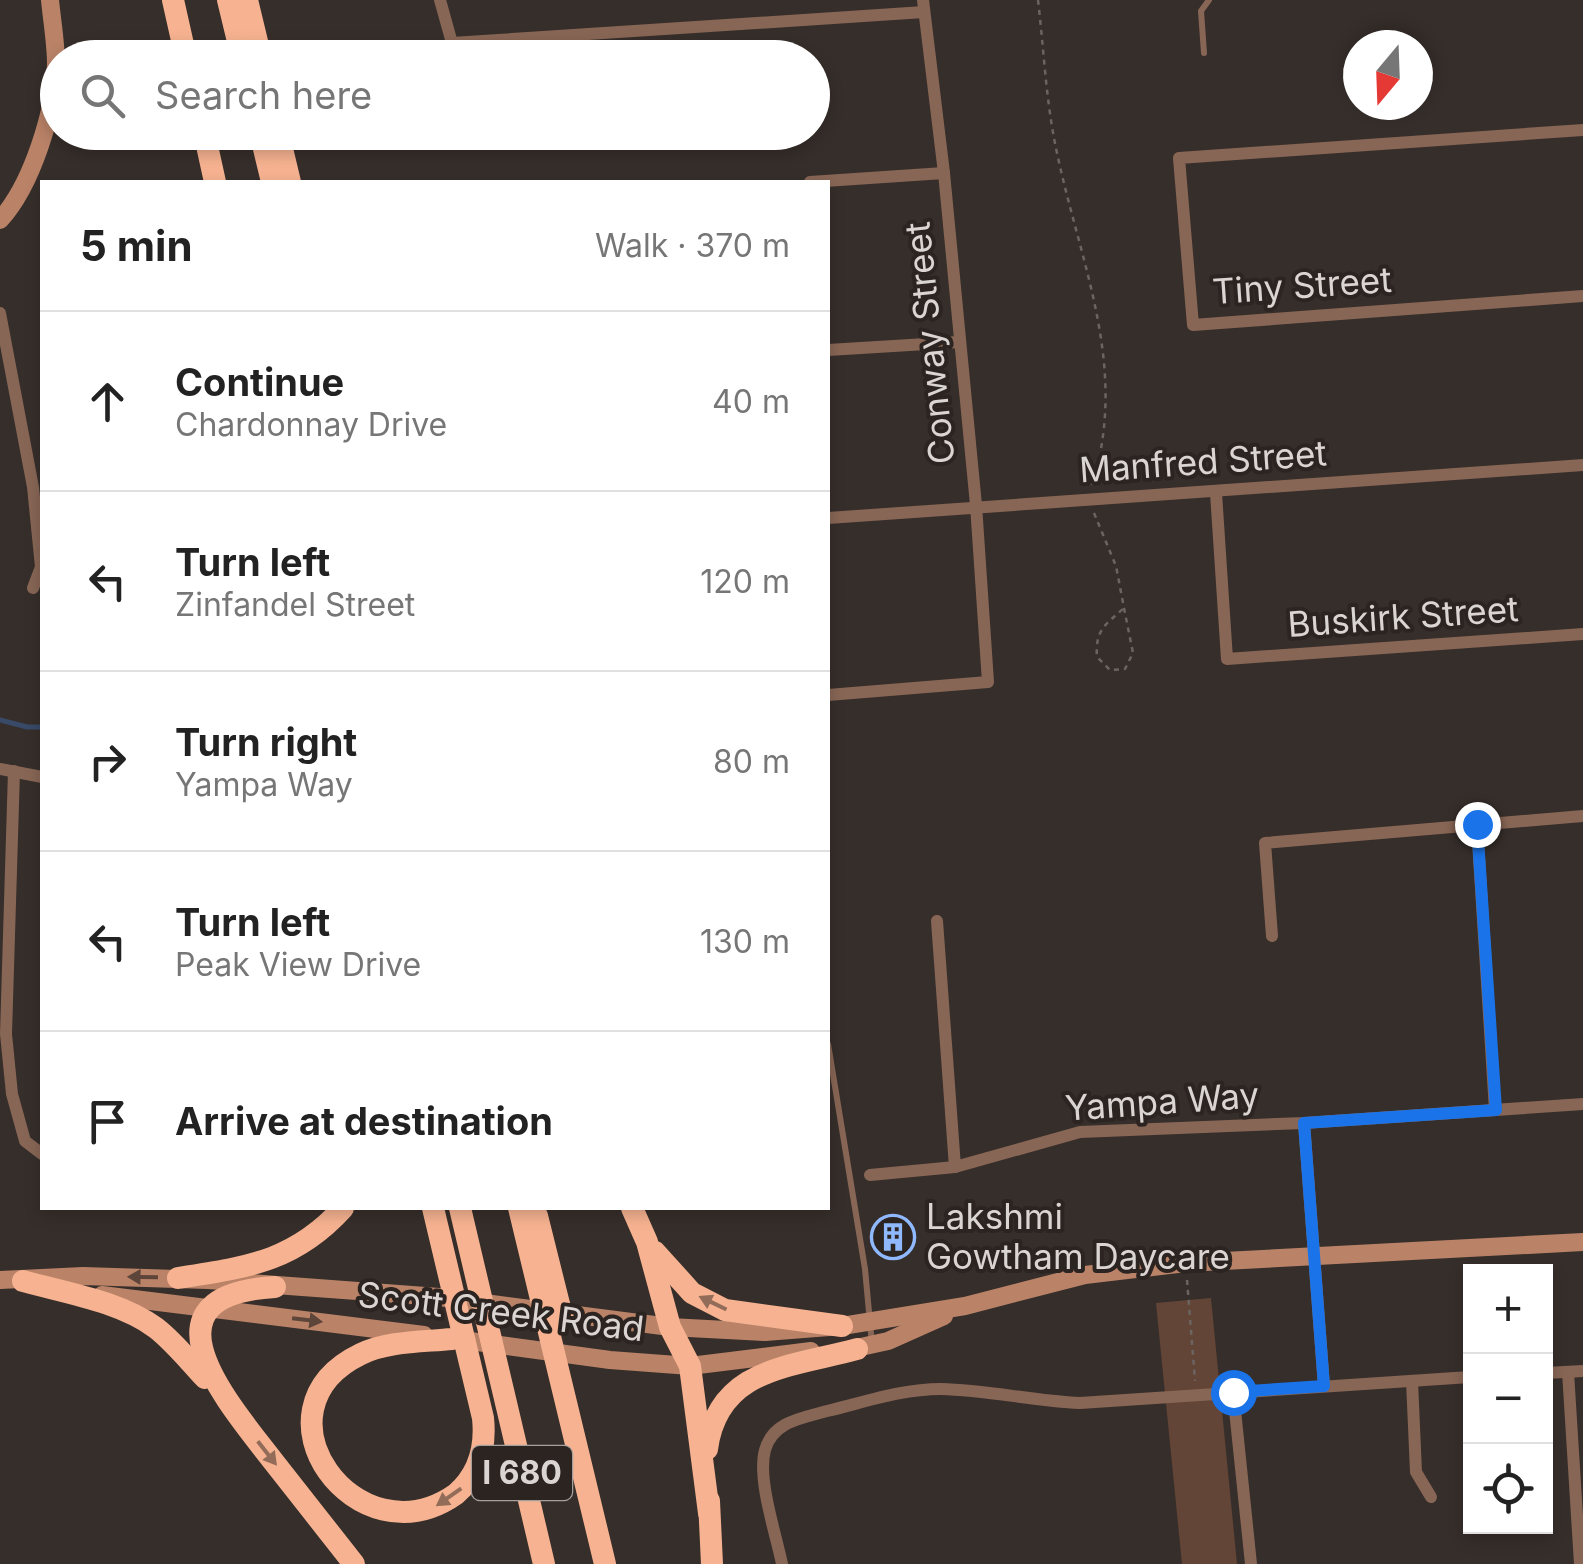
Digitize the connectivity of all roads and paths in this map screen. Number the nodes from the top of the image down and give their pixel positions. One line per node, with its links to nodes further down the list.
1 (50, 0): 9 (main road)
2 (172, 0): 10 (highway)
3 (228, 0): 11 (highway)
4 (247, 0): 12 (highway)
5 (440, 0): 13 (street)
6 (1038, 0): 33 (path)
7 (1209, 0): 15 (lane)
8 (924, 6): 14 (street); 21 (street, Conway Street)
9 (54, 40)
10 (182, 40)
11 (238, 40)
12 (256, 40)
13 (451, 40)
14 (502, 40)
15 (1204, 53)
16 (1583, 130): 27 (street, Tiny Street)
17 (40, 143): 26 (main road)
18 (208, 150): 22 (highway)
19 (264, 150): 23 (highway)
20 (282, 150): 24 (highway)
21 (944, 172): 25 (street); 29 (street, Conway Street)
22 (216, 180)
23 (272, 180)
24 (290, 180)
25 (830, 181)
26 (0, 220)
27 (1583, 296)
28 (0, 313): 36 (street)
29 (959, 342): 30 (street); 34 (street, Conway Street)
30 (830, 350)
31 (1583, 465): 32 (street, Manfred Street)
32 (1216, 493): 33 (street, Manfred Street); 38 (street, Buskirk Street)
33 (1093, 499): 34 (street, Manfred Street); 37 (path)
34 (976, 505): 35 (street, Manfred Street); 39 (street, Conway Street)
35 (830, 518)
36 (33, 588)
37 (1124, 608): 37 (path)
38 (1583, 634)
39 (830, 695)
40 (7, 770): 41 (street); 50 (street)
41 (40, 777)
42 (1583, 816): 43 (street)
43 (1477, 824): 45 (street); 48 (street)
44 (937, 921): 51 (street)
45 (1272, 936)
46 (830, 1056): 69 (lane)
47 (1583, 1104): 48 (street, Yampa Way)
48 (1496, 1110): 49 (street, Yampa Way)
49 (1304, 1123): 51 (street, Yampa Way); 61 (street)
50 (40, 1152)
51 (956, 1167): 52 (street, Yampa Way)
52 (870, 1175)
53 (340, 1210): 63 (highway)
54 (433, 1210): 72 (highway, one-way to 72)
55 (460, 1210): 88 (highway, I 680)
56 (520, 1210): 64 (highway, I 680)
57 (535, 1210): 64 (highway, I 680)
58 (633, 1210): 59 (highway)
59 (647, 1242): 70 (highway, one-way to 59); 71 (highway)
60 (1583, 1242): 61 (main road, Scott Creek Road)
61 (1314, 1256): 62 (main road, Scott Creek Road); 80 (street)
62 (1186, 1263): 67 (main road, Scott Creek Road); 83 (path)
63 (178, 1278): 65 (main road, Scott Creek Road, one-way to 65); 66 (main road, Scott Creek Road)
64 (544, 1279): 81 (highway, I 680)
65 (12, 1280): 68 (main road, Scott Creek Road); 84 (highway)
66 (275, 1287): 68 (highway); 71 (main road, Scott Creek Road)
67 (965, 1306): 69 (main road, Scott Creek Road); 73 (main road, Scott Creek Road)
68 (210, 1309): 72 (main road, Scott Creek Road, one-way to 72); 84 (highway)
69 (869, 1322): 70 (main road, Scott Creek Road); 73 (lane)
70 (842, 1326): 71 (main road, Scott Creek Road)
71 (670, 1327): 74 (highway)
72 (452, 1339): 74 (main road, Scott Creek Road)
73 (864, 1348): 74 (main road, Scott Creek Road); 86 (highway)
74 (690, 1366): 86 (highway)
75 (1583, 1371): 76 (street)
76 (1568, 1372): 77 (street); 94 (street)
77 (1553, 1373)
78 (1463, 1377): 79 (street)
79 (1412, 1381): 80 (street); 85 (street)
80 (1324, 1386): 82 (street)
81 (572, 1389): 89 (highway, I 680); 90 (highway, I 680)
82 (1233, 1392): 83 (street); 93 (street)
83 (1196, 1394): 92 (street)
84 (232, 1408): 87 (highway, one-way to 87)
85 (1431, 1497)
86 (709, 1513): 91 (highway)
87 (354, 1564)
88 (544, 1564)
89 (605, 1564)
90 (621, 1564)
91 (712, 1564)
92 (782, 1564)
93 (1250, 1564)
94 (1580, 1564)

